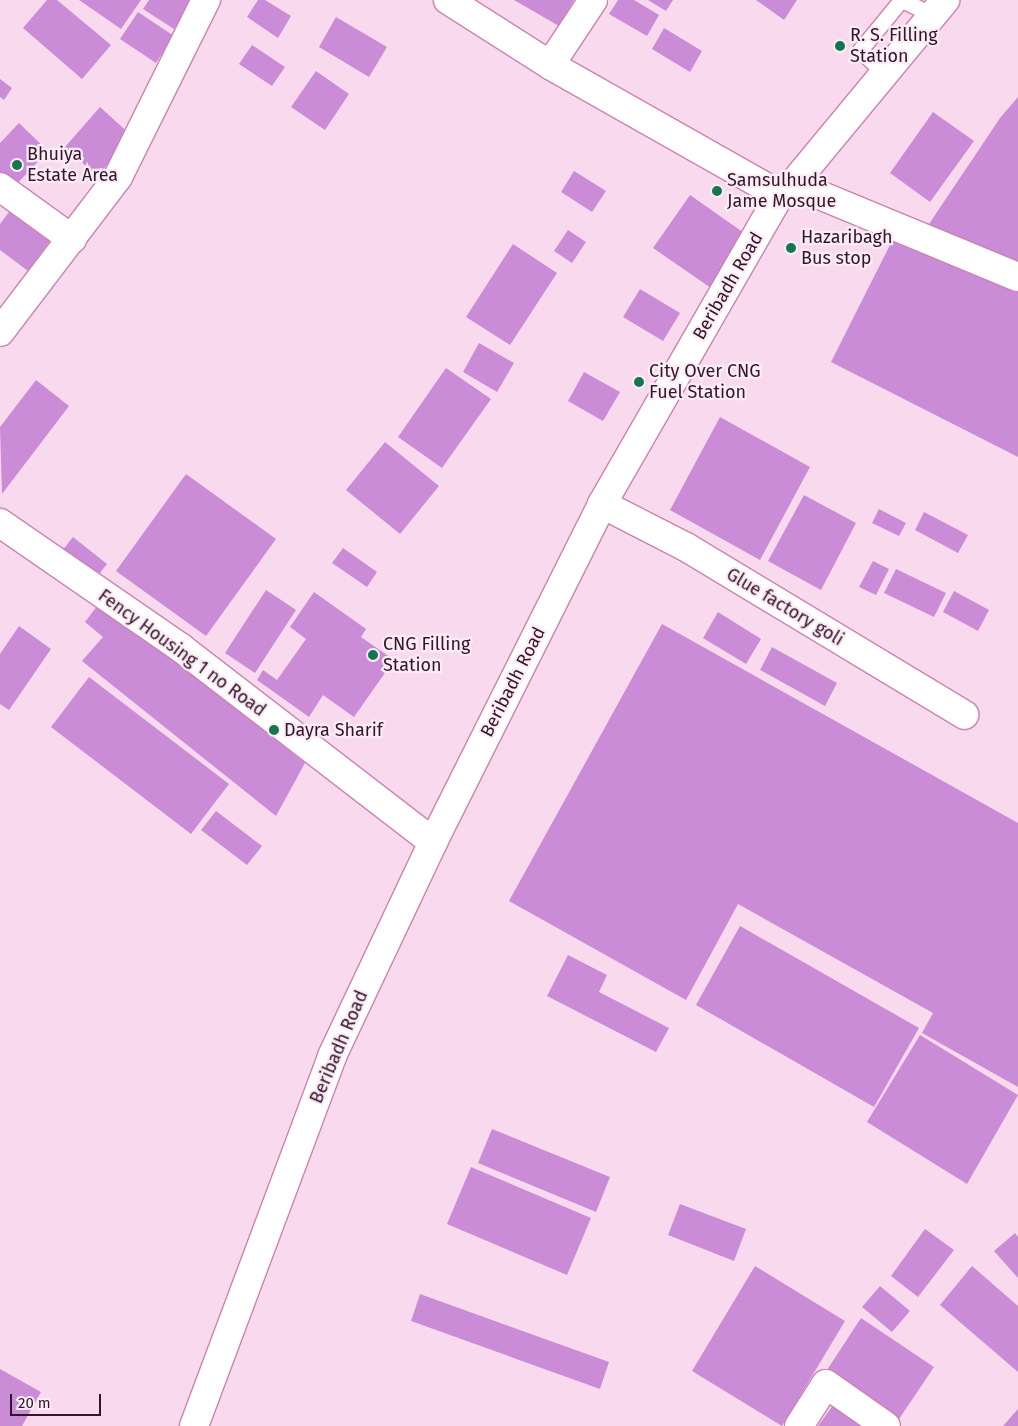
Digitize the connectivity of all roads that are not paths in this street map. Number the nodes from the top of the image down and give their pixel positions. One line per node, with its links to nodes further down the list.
1 (206, 0): 10 (main road)
2 (448, 0): 6 (main road)
3 (593, 0): 6 (main road)
4 (902, 0): 5 (lane); 7 (lane)
5 (938, 7): 7 (main road, Beribadh Road)
6 (550, 65): 9 (main road)
7 (884, 73): 9 (main road, Beribadh Road)
8 (0, 187): 10 (main road)
9 (787, 190): 11 (main road); 13 (main road, Beribadh Road)
10 (72, 239): 12 (main road)
11 (1018, 277)
12 (0, 332)
13 (602, 504): 15 (main road, Glue factory goli); 16 (main road, Beribadh Road)
14 (0, 523): 16 (main road, Fency Housing 1 no Road)
15 (964, 715)
16 (433, 842): 17 (main road, Beribadh Road)
17 (194, 1426)
18 (799, 1426): 19 (main road)
19 (886, 1426)

